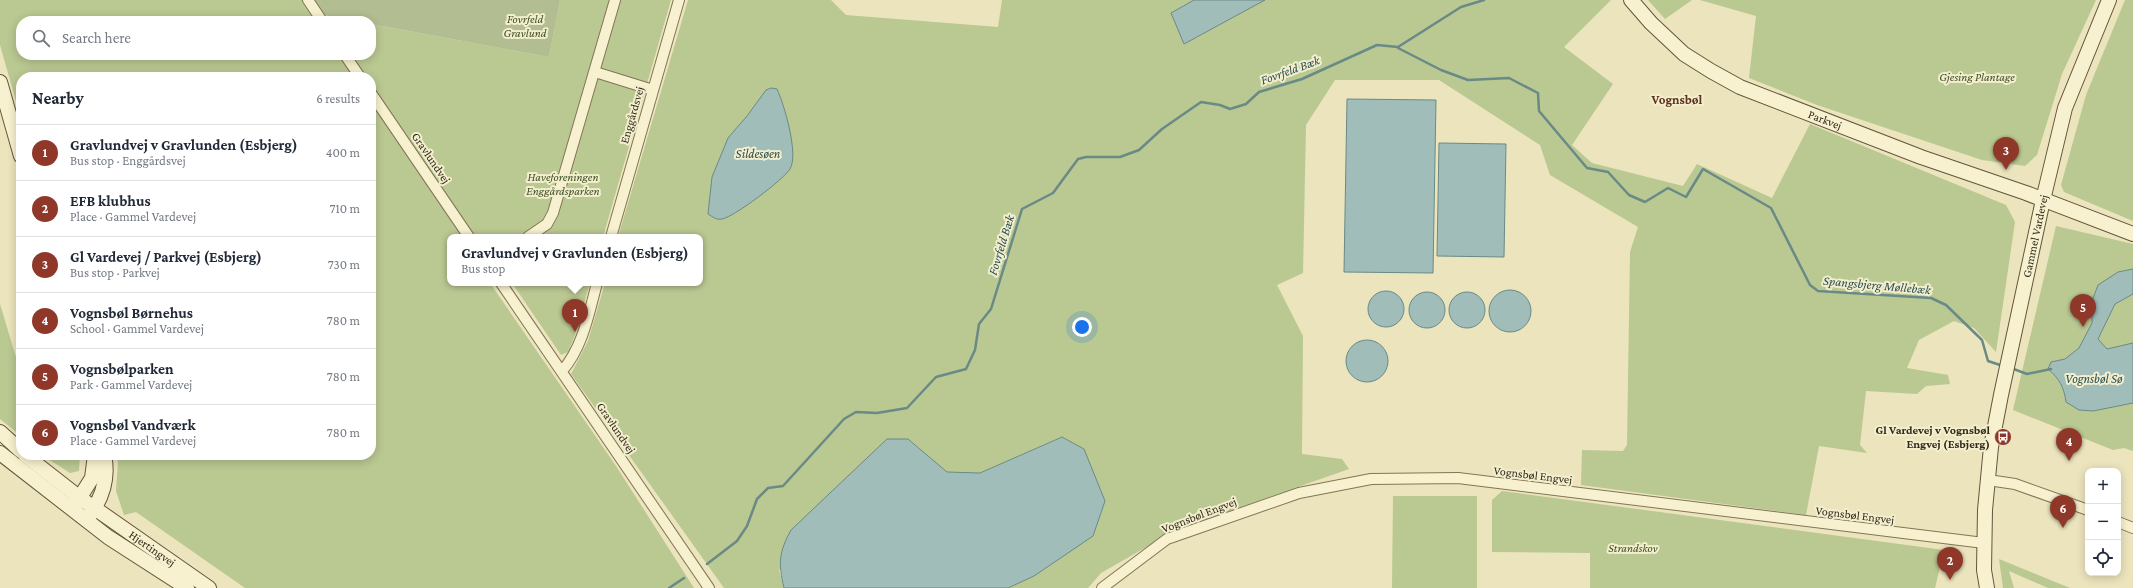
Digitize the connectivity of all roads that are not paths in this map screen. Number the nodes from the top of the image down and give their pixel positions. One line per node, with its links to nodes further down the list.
1 (308, 0): 6 (street)
2 (615, 0): 9 (street)
3 (680, 0): 11 (street, Enggårdsvej)
4 (1631, 0): 14 (street, Parkvej)
5 (2109, 0): 14 (street, Gammel Vardevej)
6 (319, 16)
7 (348, 60): 8 (street)
8 (357, 72)
9 (595, 72): 11 (street); 16 (street)
10 (0, 82): 13 (street)
11 (653, 90): 17 (street, Enggårdsvej)
12 (376, 100): 15 (street, Gravlundvej)
13 (16, 138)
14 (2043, 200): 18 (street, Parkvej); 32 (street, Gammel Vardevej)
15 (467, 234)
16 (532, 234)
17 (611, 234)
18 (2133, 234)
19 (503, 286): 21 (street, Gravlundvej)
20 (596, 286): 21 (street)
21 (562, 371): 43 (street, Gravlundvej)
22 (0, 432): 23 (street)
23 (16, 446)
24 (16, 448): 25 (street)
25 (3, 456): 26 (street); 35 (street, Hjertingvej)
26 (16, 458)
27 (19, 460): 31 (street)
28 (32, 460): 31 (street)
29 (94, 460): 33 (street)
30 (104, 460): 34 (street)
31 (42, 469): 33 (street, Hjertingvej)
32 (1988, 480): 36 (street); 40 (street, Gammel Vardevej)
33 (80, 498): 34 (street, Hjertingvej); 35 (street)
34 (95, 508): 37 (street); 42 (street, Hjertingvej)
35 (71, 509): 37 (street, Hjertingvej)
36 (2085, 509)
37 (86, 520): 41 (street, Hjertingvej)
38 (2121, 523): 39 (street)
39 (2133, 528)
40 (1984, 543): 44 (street, Vognsbøl Engvej); 45 (street, Gammel Vardevej)
41 (187, 588)
42 (209, 588)
43 (709, 588)
44 (1102, 588)
45 (1987, 588)

